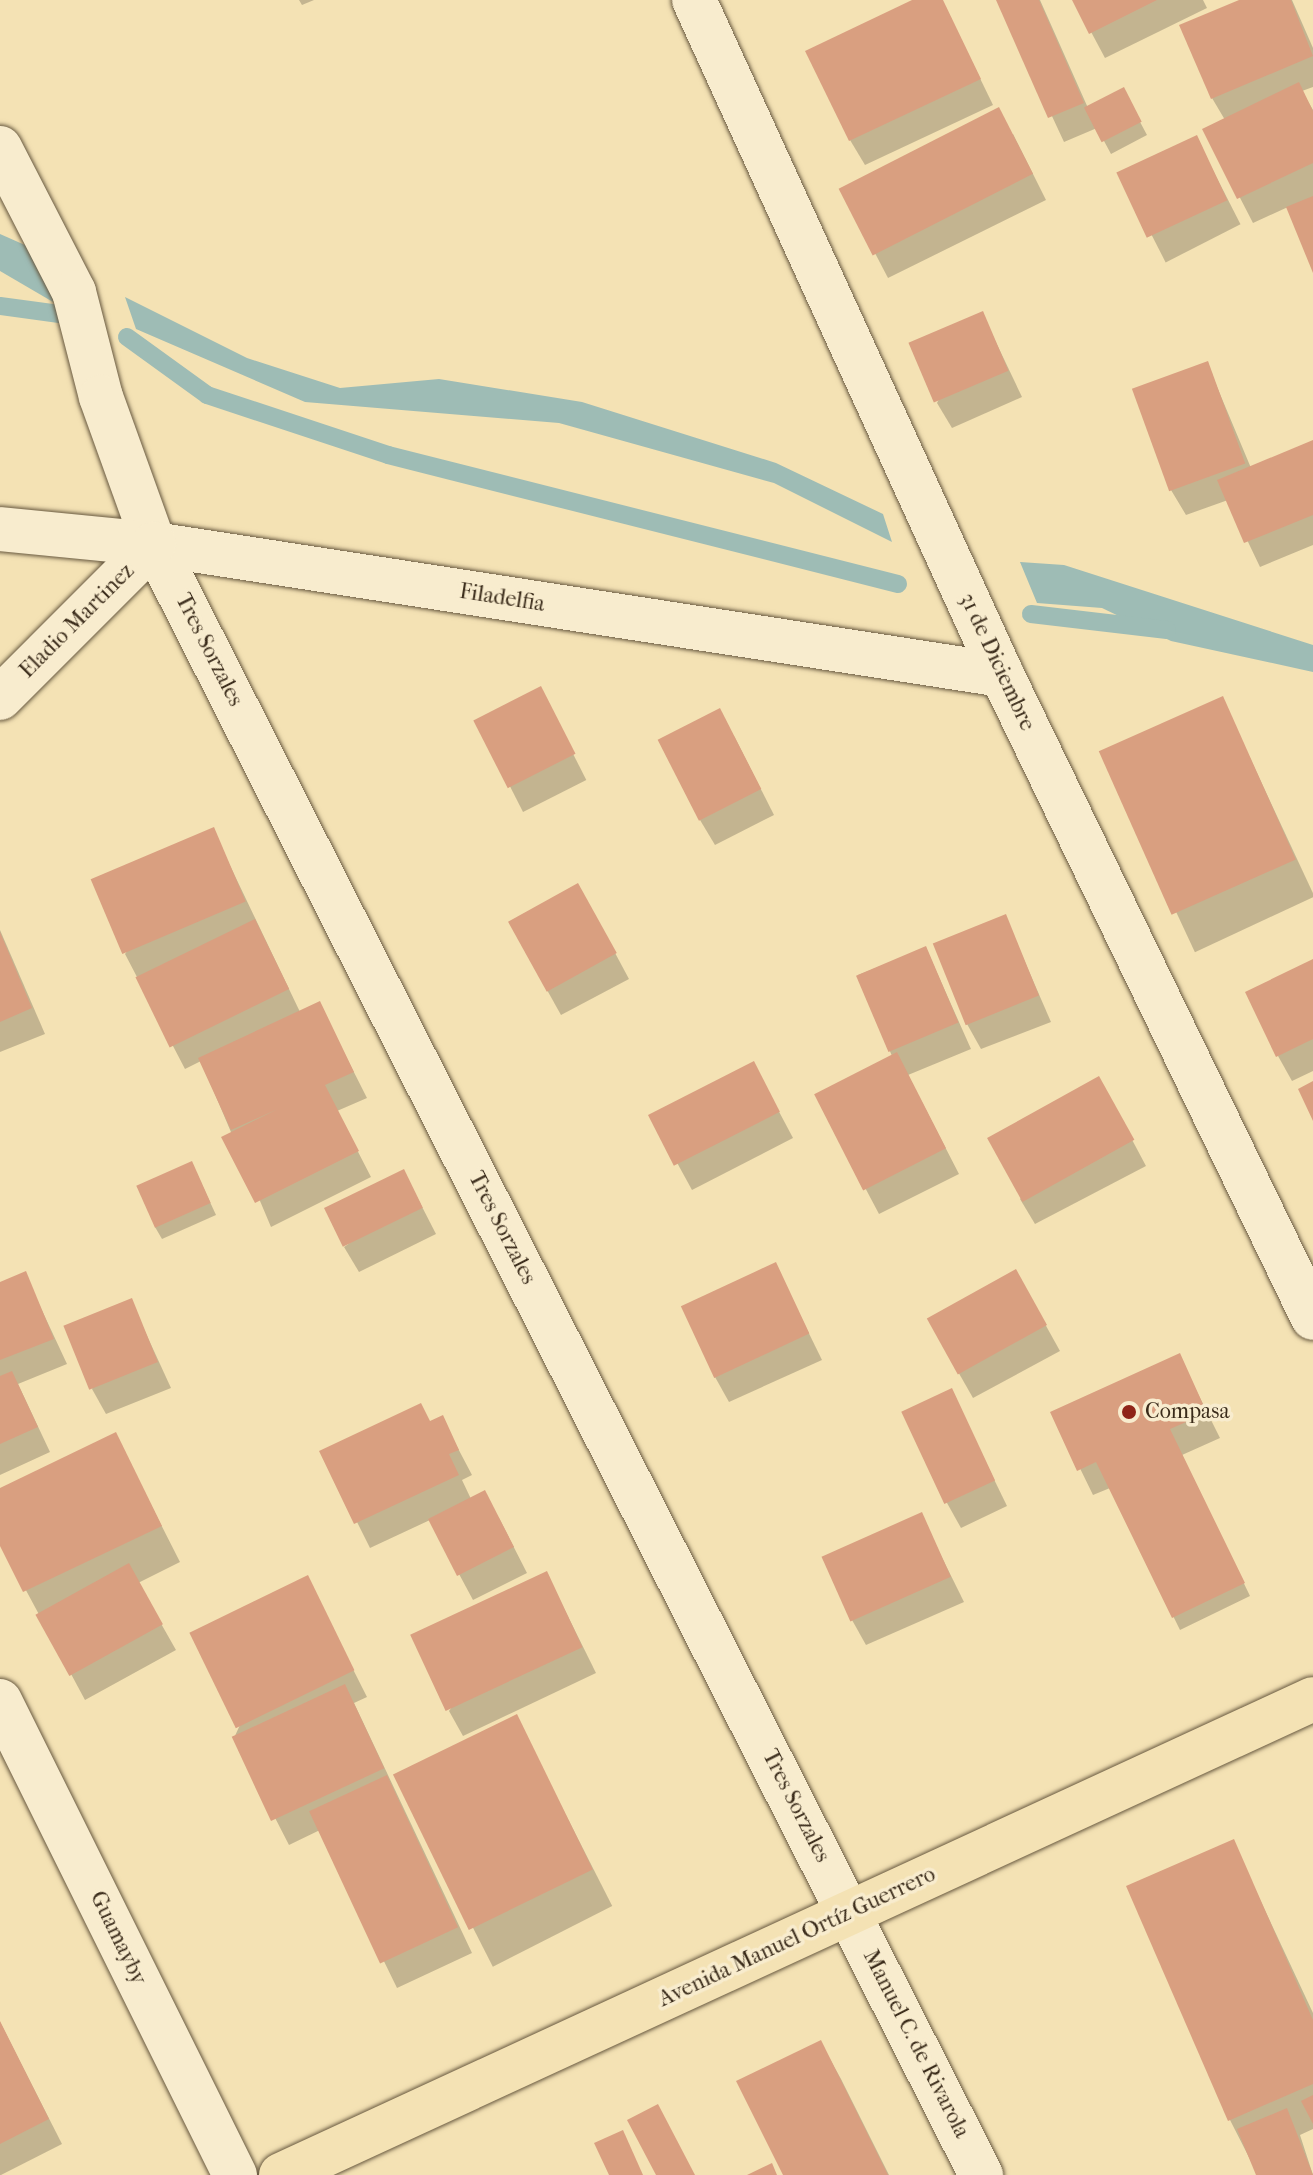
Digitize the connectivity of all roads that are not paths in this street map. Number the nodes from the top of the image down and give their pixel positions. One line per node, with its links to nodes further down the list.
1 (694, 0): 5 (street, 31 de Diciembre)
2 (0, 148): 4 (street, Tres Sorzales)
3 (0, 529): 4 (street, Filadelfia)
4 (154, 544): 5 (street, Filadelfia); 6 (street, Eladio Martinez); 10 (street, Tres Sorzales)
5 (1002, 675): 7 (street, 31 de Diciembre)
6 (0, 698)
7 (1313, 1318)
8 (1313, 1699): 10 (main road, Avenida Manuel Ortíz Guerrero)
9 (0, 1701): 11 (street, Guamayby)
10 (850, 1913): 12 (main road, Avenida Manuel Ortíz Guerrero); 13 (street, Manuel C. de Rivarola)
11 (235, 2175)
12 (281, 2175)
13 (981, 2175)

